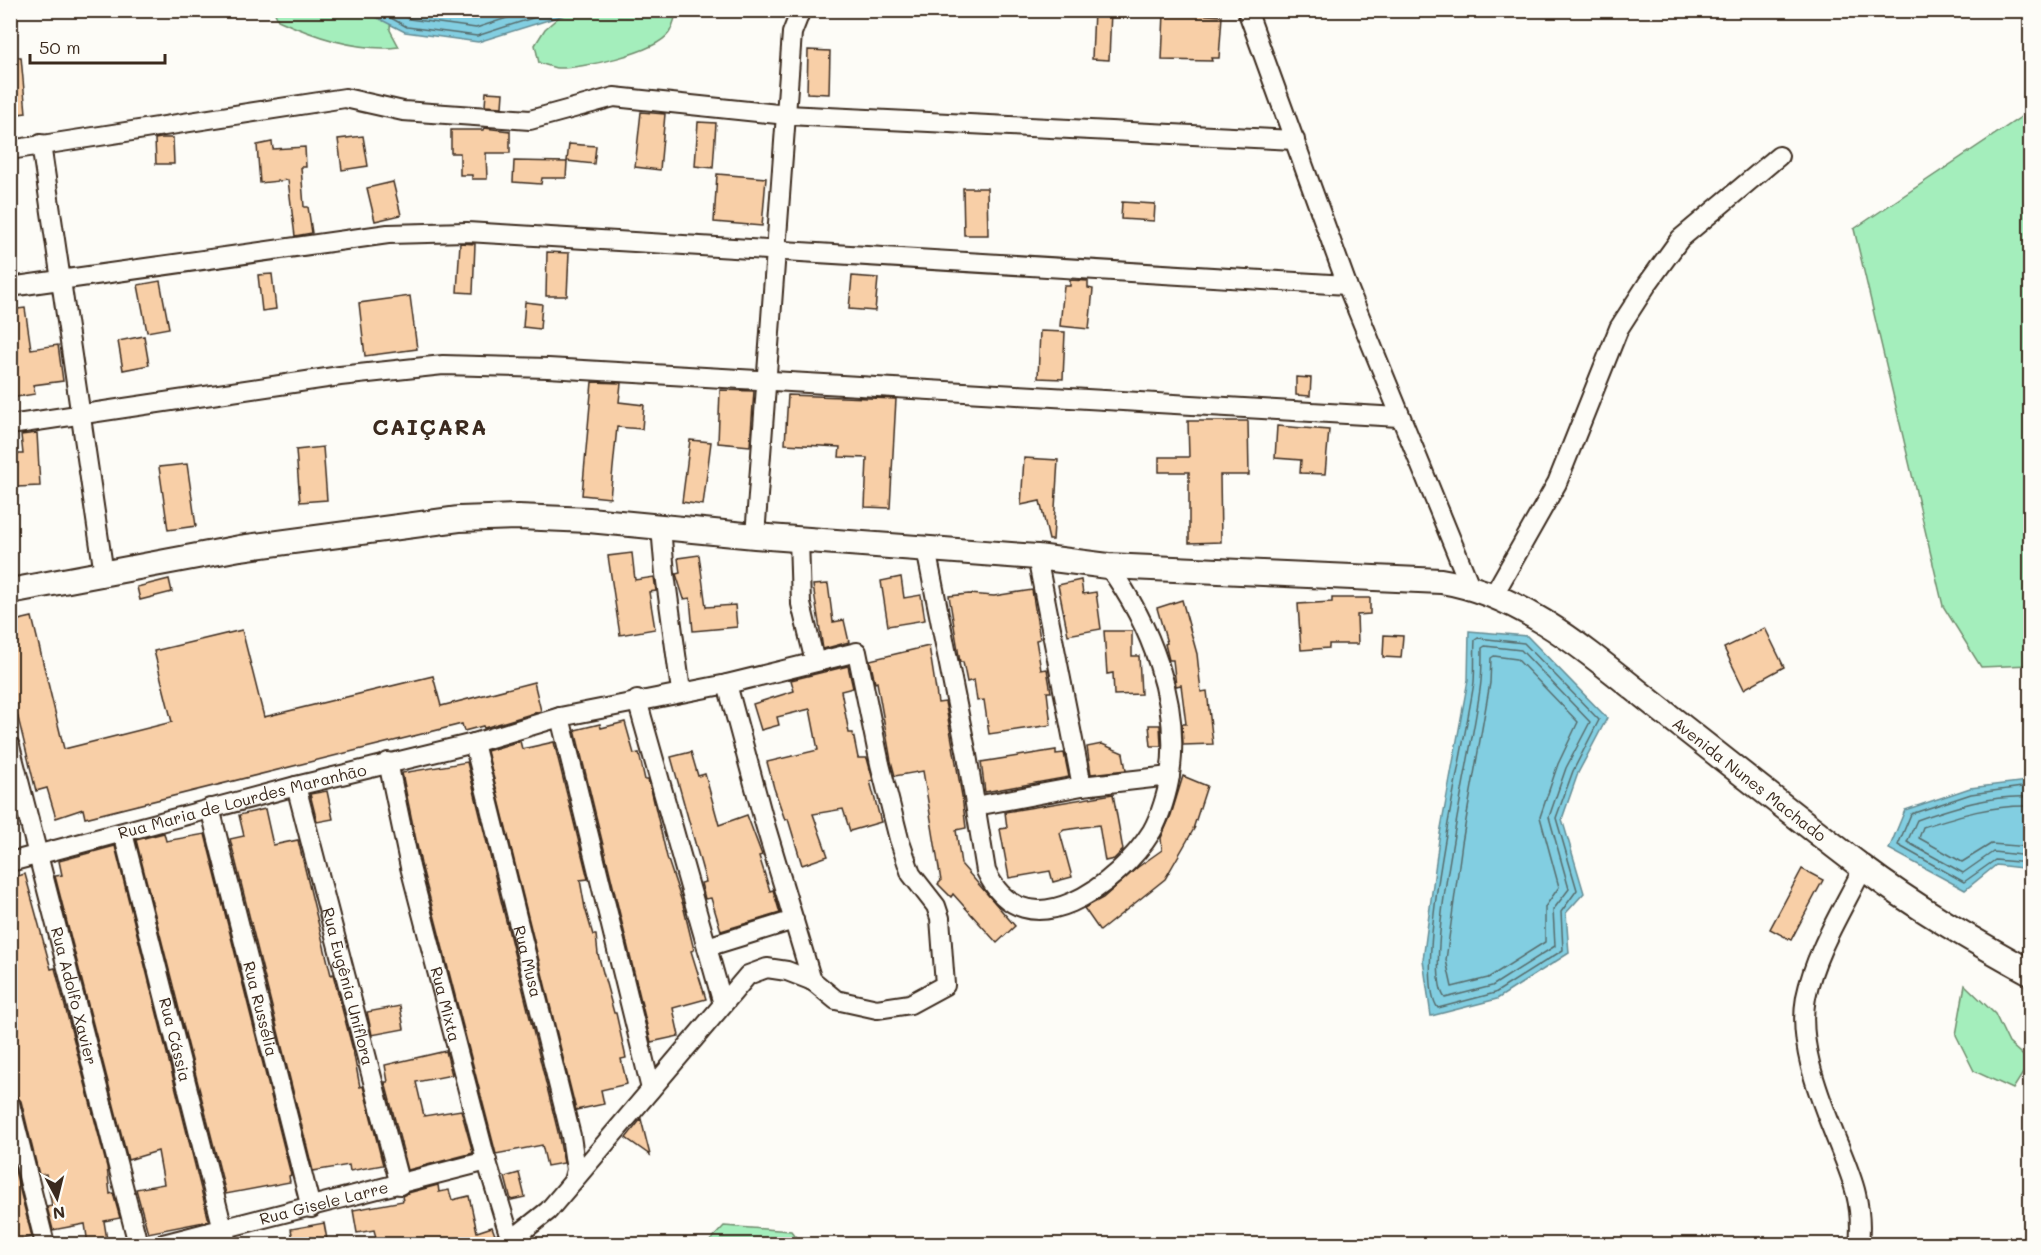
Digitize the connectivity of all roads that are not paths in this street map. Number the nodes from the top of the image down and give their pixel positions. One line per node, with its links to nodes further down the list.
1 (801, 10): 3 (street)
2 (1247, 10): 4 (street)
3 (787, 116): 4 (street); 5 (street); 8 (street)
4 (1295, 140): 10 (street)
5 (41, 144): 6 (street); 9 (street)
6 (10, 150)
7 (1779, 156): 25 (street)
8 (778, 252): 9 (street); 10 (street); 12 (street)
9 (60, 278): 11 (street); 13 (street)
10 (1347, 285): 14 (street)
11 (10, 287)
12 (767, 381): 13 (street); 14 (street); 17 (street)
13 (80, 413): 15 (street); 22 (street)
14 (1399, 417): 23 (street)
15 (10, 425)
16 (661, 527): 17 (main road, Avenida Nunes Machado); 22 (main road, Avenida Nunes Machado); 28 (street)
17 (755, 536): 18 (main road, Avenida Nunes Machado)
18 (799, 538): 19 (main road, Avenida Nunes Machado); 26 (street)
19 (926, 549): 20 (main road, Avenida Nunes Machado); 37 (street)
20 (1037, 556): 21 (main road, Avenida Nunes Machado); 36 (street)
21 (1108, 566): 23 (main road, Avenida Nunes Machado); 34 (street)
22 (105, 574): 24 (main road, Avenida Nunes Machado)
23 (1470, 586): 25 (main road, Avenida Nunes Machado)
24 (10, 591)
25 (1493, 596): 42 (main road, Avenida Nunes Machado)
26 (815, 662): 27 (street, Rua Maria de Lourdes Maranhão); 46 (street, Rua Maria de Lourdes Maranhão)
27 (727, 684): 28 (street, Rua Maria de Lourdes Maranhão); 43 (street)
28 (681, 691): 29 (street, Rua Maria de Lourdes Maranhão)
29 (637, 700): 30 (street, Rua Maria de Lourdes Maranhão); 44 (street)
30 (560, 717): 31 (street, Rua Maria de Lourdes Maranhão); 48 (street)
31 (474, 743): 33 (street, Rua Maria de Lourdes Maranhão); 51 (street, Rua Musa)
32 (10, 746): 40 (street, Rua Adolfo Xavier)
33 (388, 762): 35 (street, Rua Maria de Lourdes Maranhão); 50 (street, Rua Mixta)
34 (1170, 777): 36 (street); 37 (street)
35 (296, 786): 38 (street, Rua Maria de Lourdes Maranhão); 52 (street, Rua Eugênia Uniflora)
36 (1082, 786): 37 (street)
37 (976, 806)
38 (210, 808): 39 (street, Rua Maria de Lourdes Maranhão); 53 (street, Rua Russélia)
39 (123, 833): 40 (street, Rua Maria de Lourdes Maranhão); 54 (street, Rua Cássia)
40 (38, 855): 41 (street, Rua Maria de Lourdes Maranhão); 57 (street, Rua Adolfo Xavier)
41 (10, 862)
42 (1863, 868): 45 (main road, Avenida Nunes Machado); 59 (street)
43 (794, 920): 44 (street); 46 (street)
44 (707, 947): 47 (street)
45 (2031, 972)
46 (812, 981): 47 (street)
47 (723, 1004): 48 (street)
48 (651, 1089): 51 (street)
49 (10, 1104): 56 (street)
50 (487, 1161): 52 (street, Rua Gisele Larre); 55 (street, Rua Mixta)
51 (573, 1181): 55 (street)
52 (400, 1185): 53 (street, Rua Gisele Larre)
53 (311, 1209): 54 (street, Rua Gisele Larre)
54 (226, 1237): 58 (street, Rua Gisele Larre)
55 (508, 1243)
56 (45, 1245)
57 (138, 1245)
58 (163, 1245)
59 (1859, 1245)

